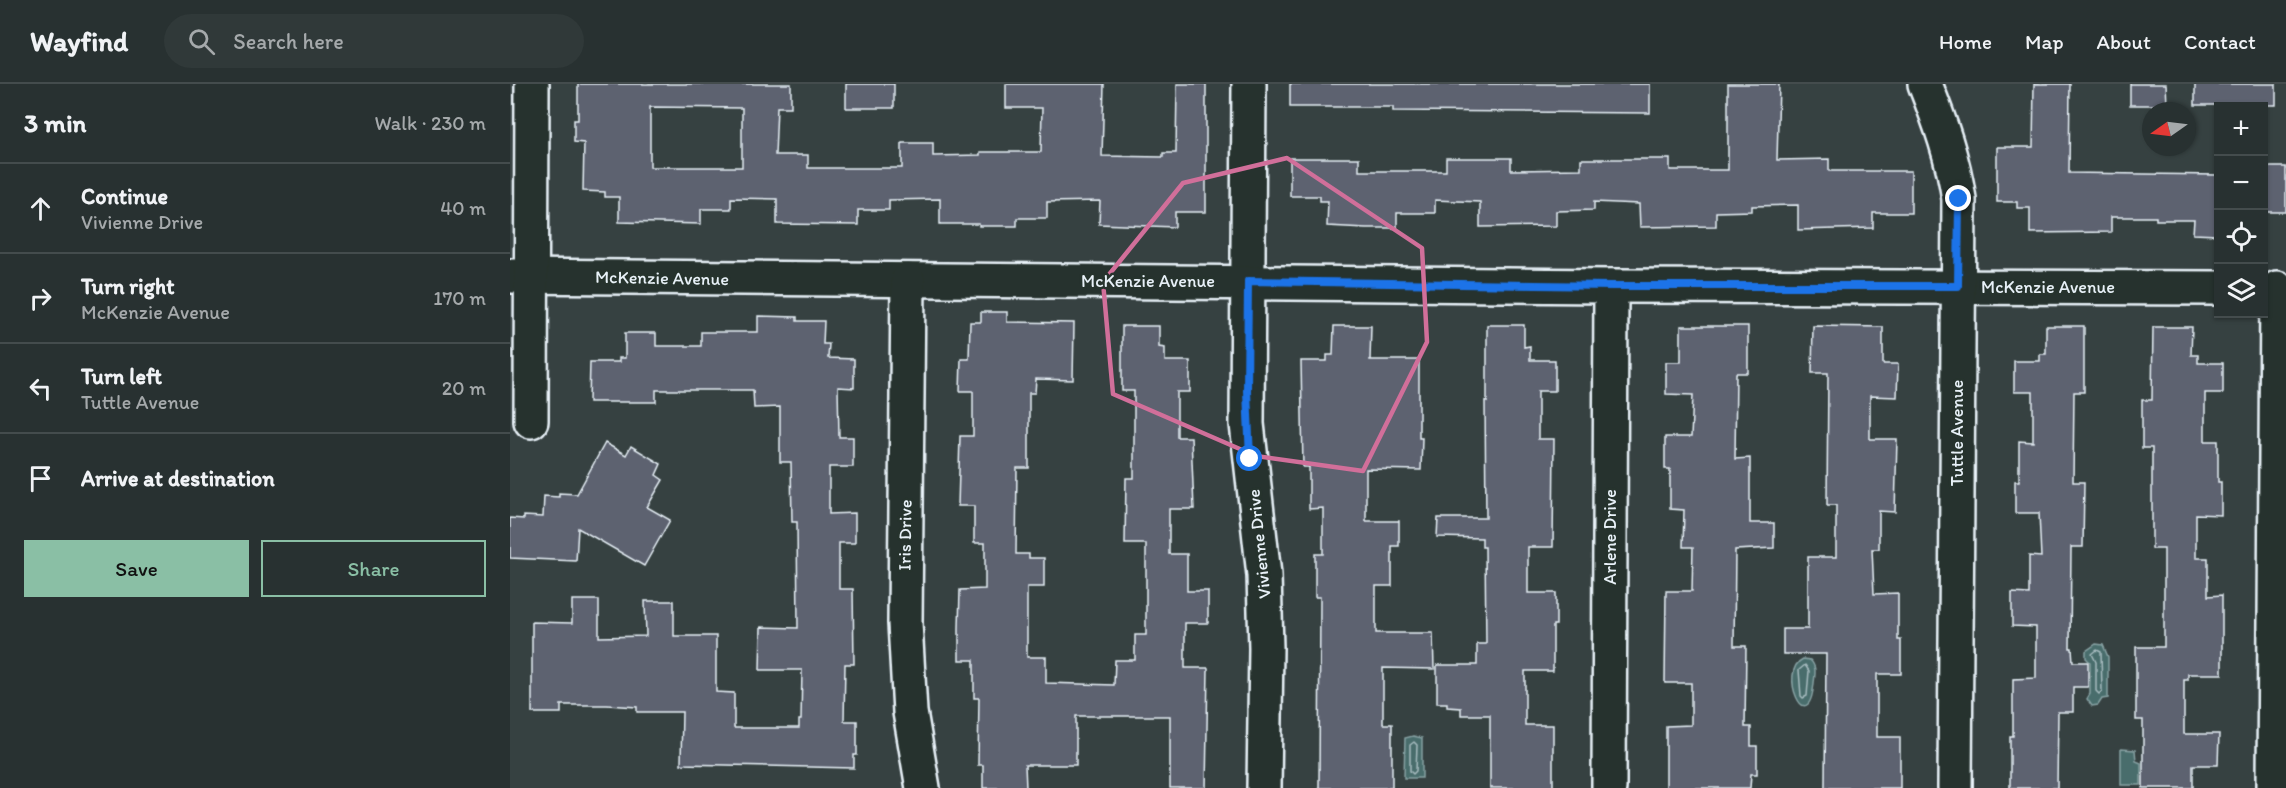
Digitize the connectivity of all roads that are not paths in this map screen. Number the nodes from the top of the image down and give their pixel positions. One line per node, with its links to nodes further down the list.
1 (532, 84): 4 (street)
2 (1249, 84): 6 (street, Vivienne Drive)
3 (1925, 84): 8 (street, Tuttle Avenue)
4 (520, 276): 5 (street, McKenzie Avenue); 11 (street)
5 (908, 280): 6 (street, McKenzie Avenue); 12 (street, Iris Drive)
6 (1248, 281): 7 (street, McKenzie Avenue); 13 (street, Vivienne Drive)
7 (1611, 286): 8 (street, McKenzie Avenue); 14 (street, Arlene Drive)
8 (1958, 286): 9 (street, McKenzie Avenue); 15 (street, Tuttle Avenue)
9 (2214, 288)
10 (2276, 288): 16 (street)
11 (531, 421)
12 (923, 788)
13 (1264, 788)
14 (1609, 788)
15 (1955, 788)
16 (2274, 788)

